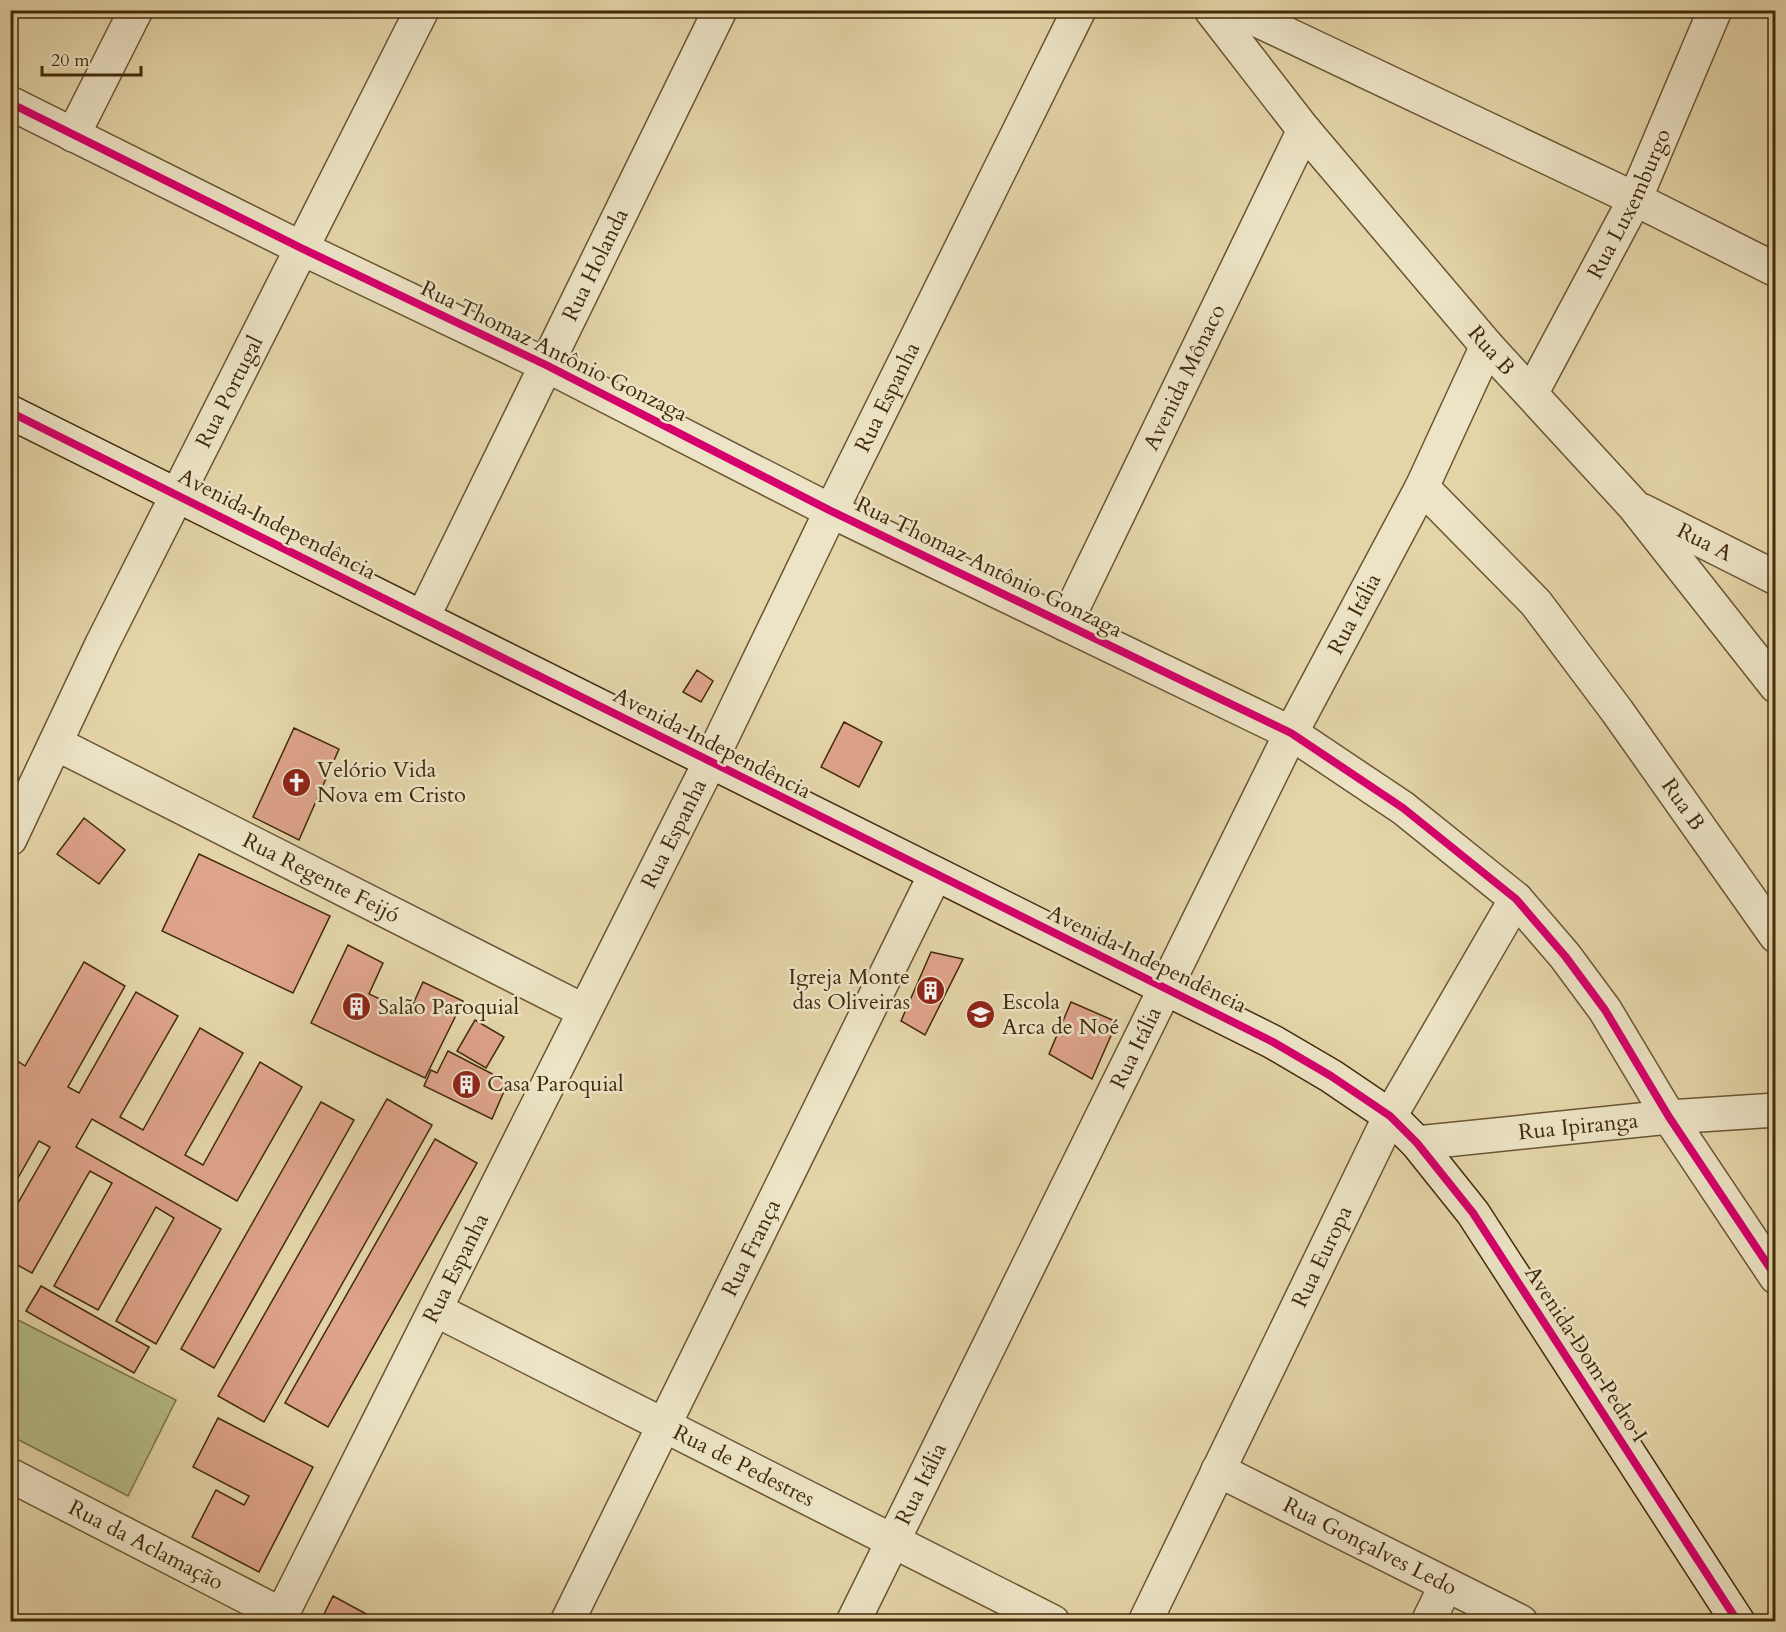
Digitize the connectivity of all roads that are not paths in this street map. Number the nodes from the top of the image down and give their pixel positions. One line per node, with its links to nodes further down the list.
1 (136, 10): 10 (street)
2 (422, 10): 12 (street, Rua Portugal)
3 (720, 10): 15 (street, Rua Holanda)
4 (1079, 10): 21 (street, Rua Espanha)
5 (1211, 10): 9 (street, Rua B)
6 (1236, 10): 11 (street)
7 (1715, 10): 11 (street, Rua Luxemburgo)
8 (10, 103): 10 (street, Rua Thomaz Antônio Gonzaga)
9 (1304, 130): 14 (street, Rua B); 24 (street, Avenida Mônaco)
10 (74, 135): 12 (street, Rua Thomaz Antônio Gonzaga)
11 (1635, 199): 13 (street); 16 (street, Rua Luxemburgo)
12 (302, 248): 15 (street, Rua Thomaz Antônio Gonzaga); 19 (street, Rua Portugal)
13 (1776, 270)
14 (1487, 346): 16 (street, Rua B); 18 (street, Rua Itália)
15 (546, 365): 21 (street, Rua Thomaz Antônio Gonzaga); 23 (street, Rua Holanda)
16 (1532, 392): 20 (street, Rua B)
17 (10, 412): 19 (street, Avenida Independência)
18 (1422, 487): 26 (street, Rua Itália); 32 (street, Rua B)
19 (178, 495): 23 (street, Avenida Independência); 27 (street, Rua Portugal)
20 (1634, 506): 22 (street, Rua A); 25 (street, Rua B)
21 (831, 511): 24 (street, Rua Thomaz Antônio Gonzaga); 28 (street, Rua Espanha)
22 (1776, 578)
23 (423, 617): 28 (street, Avenida Independência)
24 (1065, 624): 26 (street, Rua Thomaz Antônio Gonzaga)
25 (1776, 686)
26 (1291, 733): 31 (street, Rua Thomaz Antônio Gonzaga); 33 (street, Rua Itália)
27 (57, 744): 29 (street, Rua Portugal); 34 (street, Rua Regente Feijó)
28 (710, 762): 30 (street, Avenida Independência); 34 (street, Rua Espanha)
29 (10, 839)
30 (935, 875): 33 (street, Avenida Independência); 41 (street, Rua França)
31 (1516, 899): 36 (street, Rua Europa); 37 (street, Rua Thomaz Antônio Gonzaga)
32 (1776, 936)
33 (1166, 988): 36 (street, Avenida Independência); 44 (street, Rua Itália)
34 (584, 1011): 40 (street, Rua Espanha)
35 (1776, 1110): 37 (street, Rua Ipiranga)
36 (1390, 1116): 38 (street, Avenida Dom Pedro I); 42 (street, Rua Europa)
37 (1669, 1117): 38 (street, Rua Ipiranga); 39 (street, Rua Thomaz Antônio Gonzaga)
38 (1417, 1143): 53 (street, Avenida Dom Pedro I)
39 (1776, 1277)
40 (436, 1310): 41 (street, Rua de Pedestres); 46 (street, Rua Espanha)
41 (665, 1427): 44 (street, Rua de Pedestres); 47 (street, Rua França)
42 (1218, 1470): 45 (street, Rua Gonçalves Ledo); 50 (street, Rua Europa)
43 (10, 1475): 46 (street, Rua da Aclamação)
44 (892, 1542): 48 (street, Rua Itália); 49 (street, Rua de Pedestres)
45 (1446, 1585): 51 (street); 52 (street, Rua Gonçalves Ledo)
46 (280, 1618)
47 (567, 1622)
48 (853, 1622)
49 (1053, 1622)
50 (1145, 1622)
51 (1428, 1622)
52 (1521, 1622)
53 (1738, 1622)

